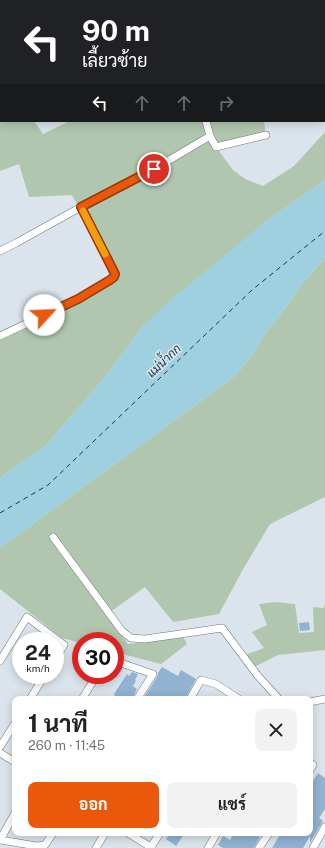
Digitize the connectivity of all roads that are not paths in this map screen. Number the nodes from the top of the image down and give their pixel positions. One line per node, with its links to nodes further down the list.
1 (206, 122): 3 (street)
2 (266, 135): 3 (street)
3 (210, 136): 4 (street)
4 (81, 207): 5 (street); 6 (street)
5 (0, 251)
6 (0, 336)
7 (53, 537): 20 (street)
8 (18, 632): 9 (street)
9 (47, 632)
10 (12, 641): 11 (street)
11 (0, 661)
12 (124, 664): 17 (street)
13 (39, 684): 15 (street)
14 (91, 684): 16 (street)
15 (32, 696)
16 (84, 696)
17 (139, 696)
18 (192, 696): 19 (street)
19 (234, 696)
20 (276, 696)
21 (325, 699): 22 (street)
22 (313, 701)
23 (12, 728): 24 (street)
24 (0, 747)
25 (0, 753): 26 (street)
26 (12, 760)
27 (12, 818): 29 (street)
28 (325, 827): 39 (street)
29 (51, 836)
30 (104, 836): 35 (street)
31 (133, 836): 36 (street)
32 (158, 836): 36 (street)
33 (215, 836): 37 (street)
34 (267, 836): 38 (street)
35 (96, 848)
36 (152, 848)
37 (209, 848)
38 (259, 848)
39 (313, 848)

